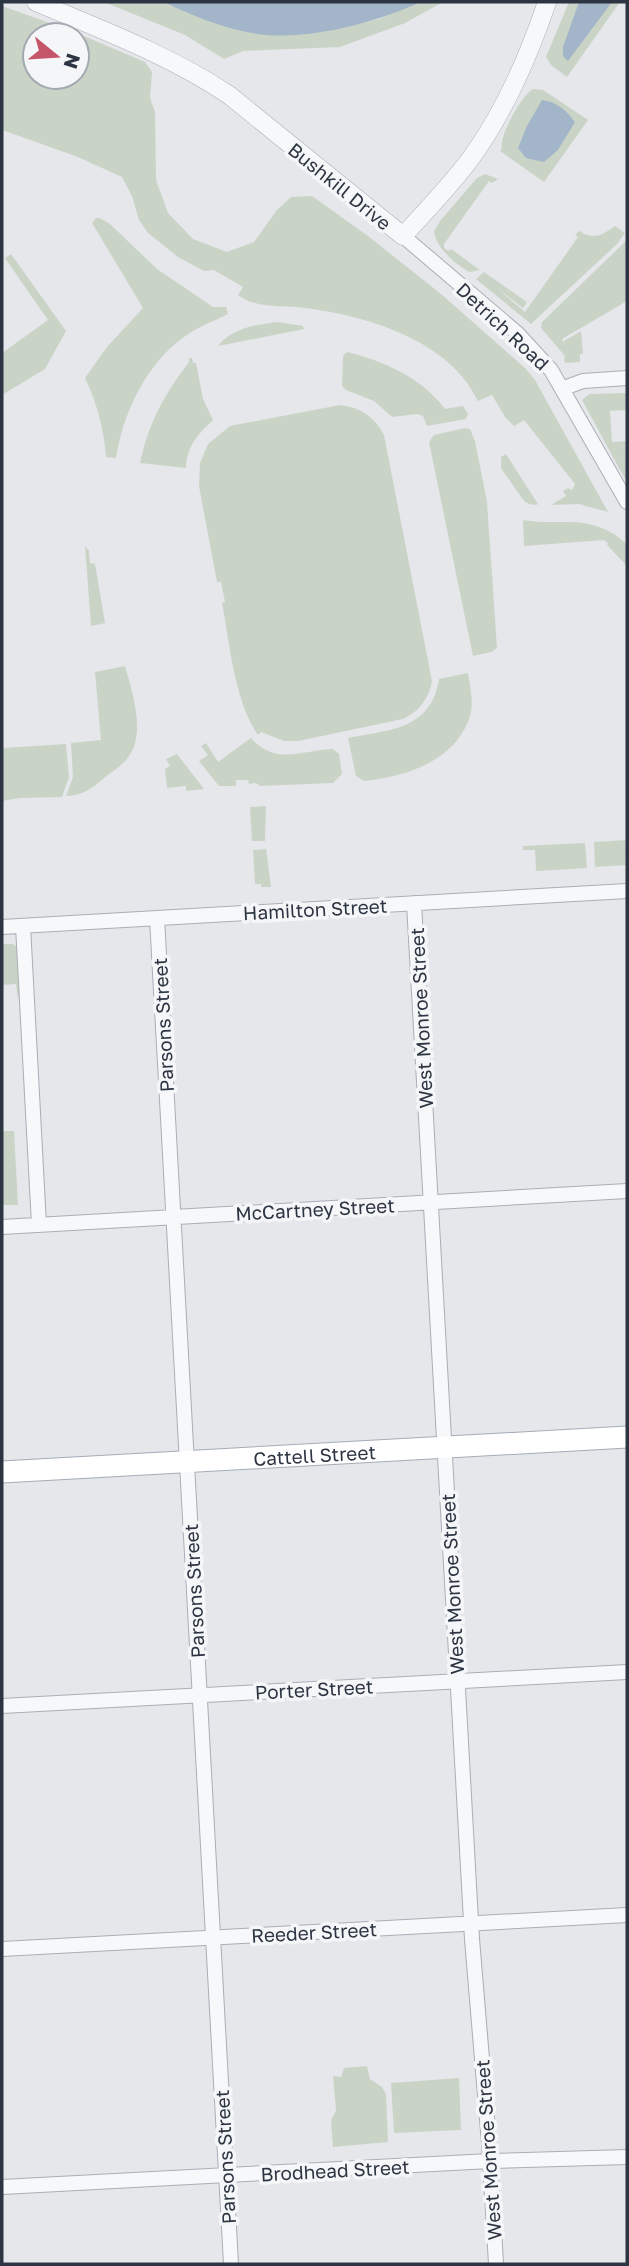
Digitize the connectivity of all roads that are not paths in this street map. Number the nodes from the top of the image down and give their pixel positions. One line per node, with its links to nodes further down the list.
1 (36, 2): 3 (street, Bushkill Drive)
2 (547, 2): 3 (street, Bushkill Drive)
3 (403, 236): 5 (street, Detrich Road)
4 (627, 378): 5 (street)
5 (564, 388): 6 (street, Detrich Road)
6 (627, 502)
7 (627, 891): 8 (street, Hamilton Street)
8 (414, 904): 9 (street, Hamilton Street); 13 (street, West Monroe Street)
9 (157, 918): 10 (street, Hamilton Street); 14 (street, Parsons Street)
10 (23, 926): 11 (street, Hamilton Street); 15 (street)
11 (2, 927)
12 (627, 1191): 13 (street, McCartney Street)
13 (431, 1202): 14 (street, McCartney Street); 18 (street, West Monroe Street)
14 (174, 1217): 15 (street, McCartney Street); 19 (street, Parsons Street)
15 (40, 1225): 16 (street, McCartney Street)
16 (2, 1227)
17 (627, 1437): 18 (main road, Cattell Street)
18 (445, 1447): 19 (main road, Cattell Street); 22 (street, West Monroe Street)
19 (187, 1462): 20 (main road, Cattell Street); 23 (street, Parsons Street)
20 (2, 1472)
21 (627, 1672): 22 (street, Porter Street)
22 (458, 1681): 23 (street, Porter Street); 26 (street, West Monroe Street)
23 (200, 1695): 24 (street, Porter Street); 27 (street, Parsons Street)
24 (2, 1706)
25 (627, 1916): 26 (street, Reeder Street)
26 (471, 1924): 27 (street, Reeder Street); 30 (street, West Monroe Street)
27 (213, 1938): 28 (street, Reeder Street); 31 (street, Parsons Street)
28 (2, 1949)
29 (627, 2157): 30 (street, Brodhead Street)
30 (490, 2161): 31 (street, Brodhead Street); 34 (street, West Monroe Street)
31 (226, 2175): 32 (street, Brodhead Street); 33 (street, Parsons Street)
32 (2, 2187)
33 (230, 2264)
34 (496, 2264)

